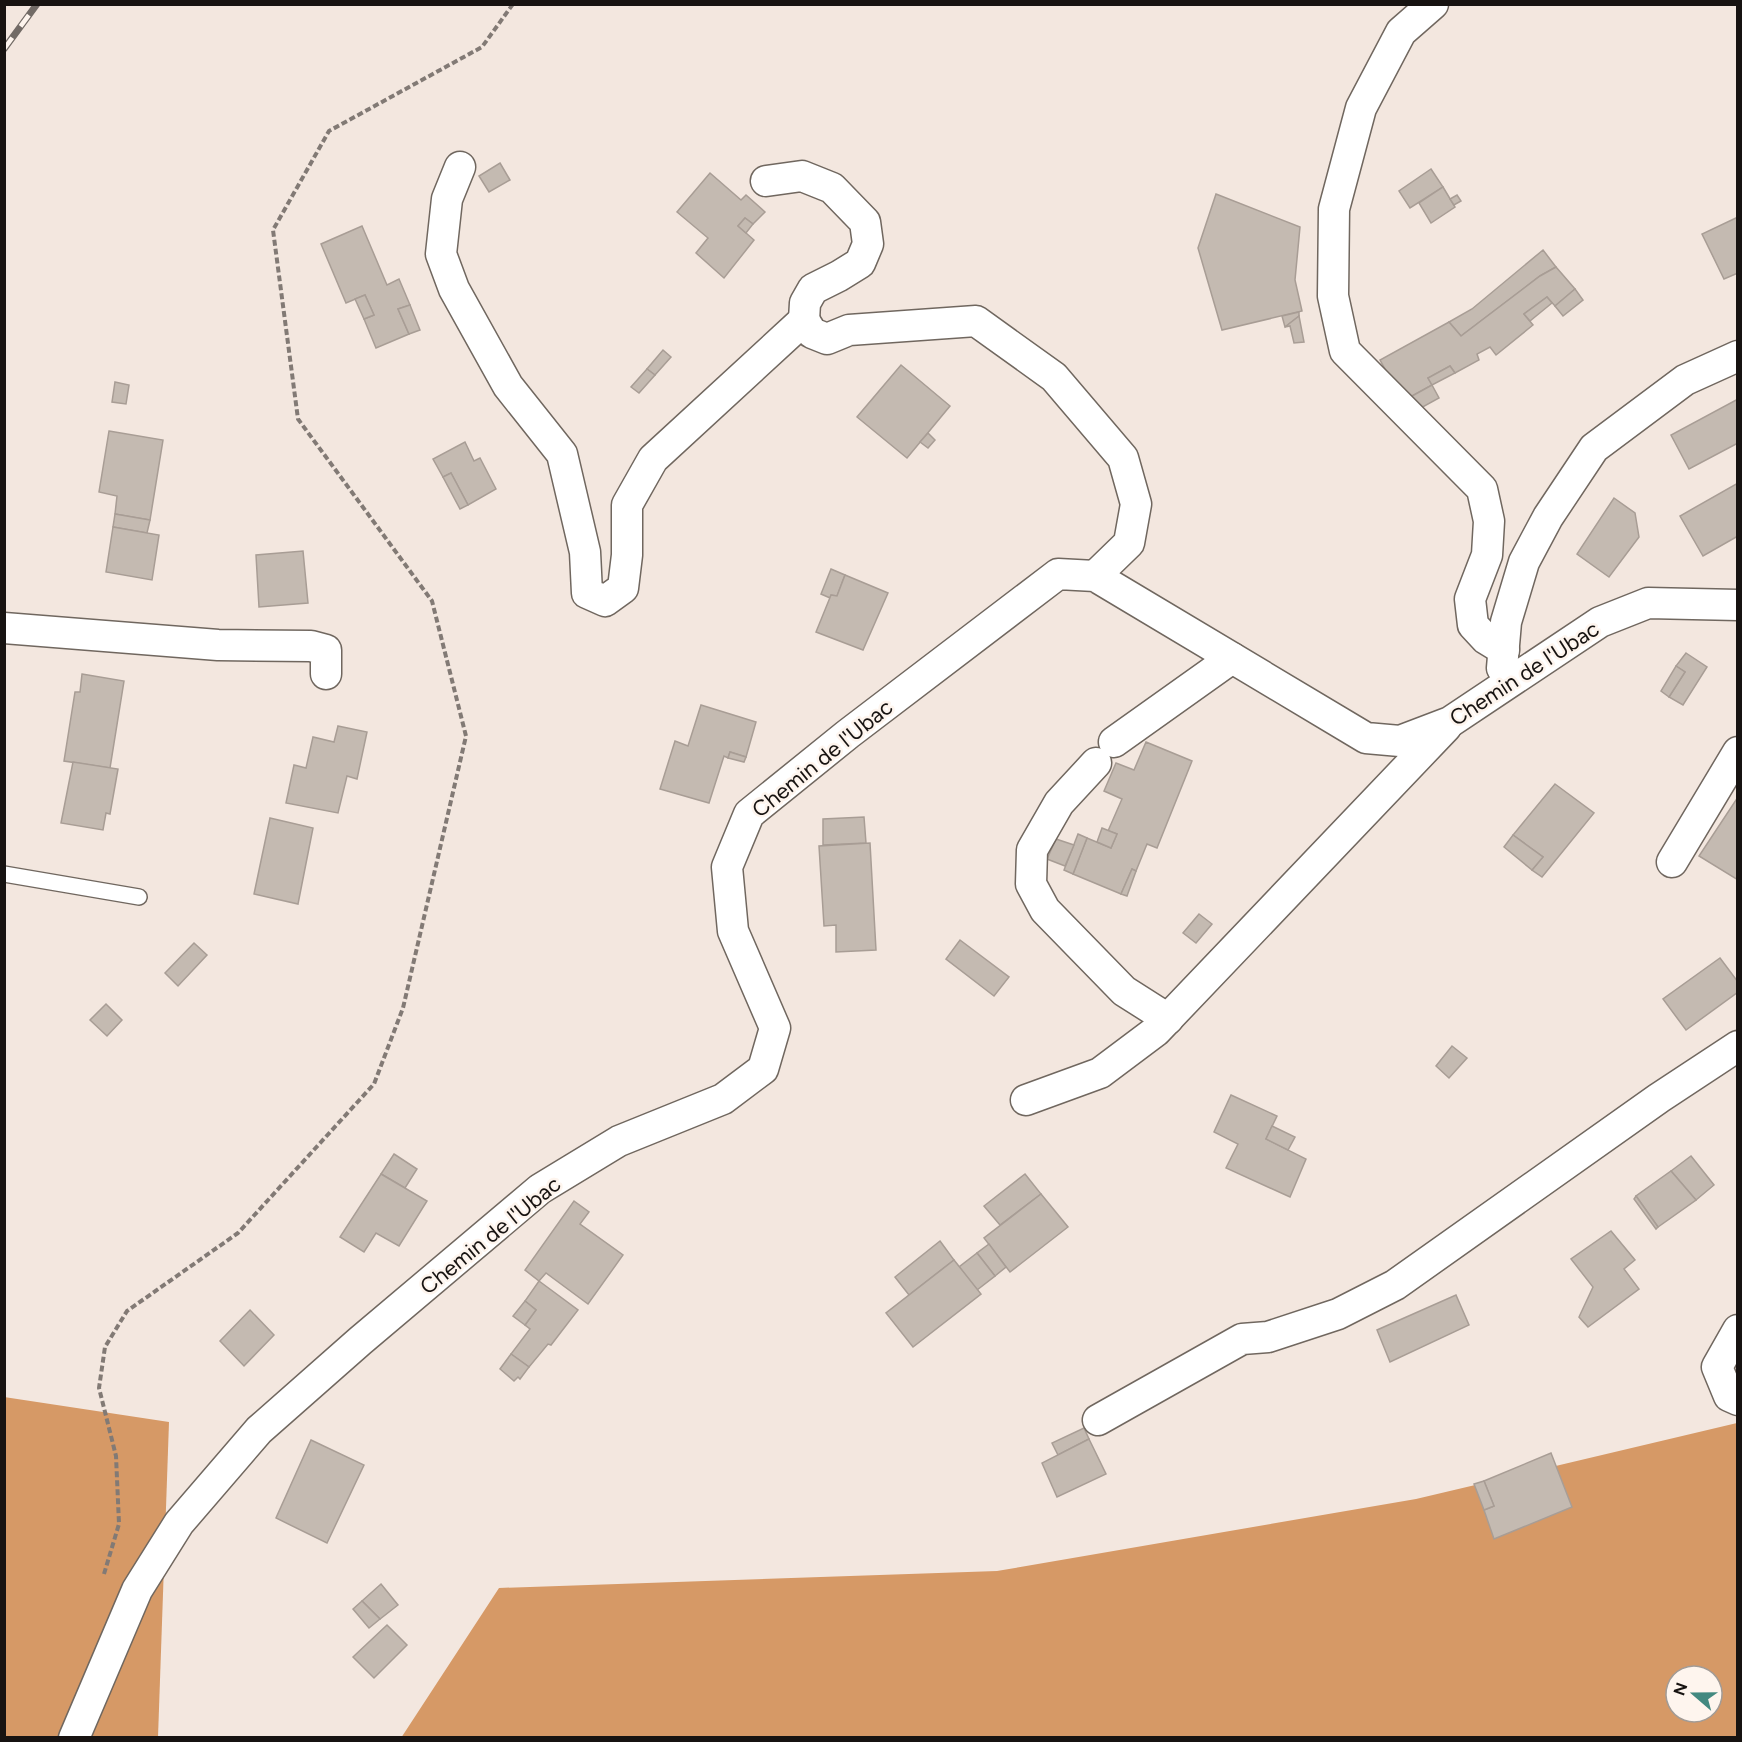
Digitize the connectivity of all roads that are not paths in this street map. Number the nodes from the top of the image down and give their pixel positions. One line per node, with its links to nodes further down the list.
1 (1433, 4): 9 (street)
2 (460, 167): 4 (street)
3 (766, 181): 4 (street)
4 (804, 320): 6 (street)
5 (1737, 357): 9 (street)
6 (1095, 576): 10 (street, Chemin de l'Ubac); 24 (street, Chemin de l'Ubac)
7 (1737, 605): 12 (street, Chemin de l'Ubac)
8 (4, 628): 11 (street)
9 (1504, 650): 12 (street)
10 (1232, 658): 13 (street, Chemin de l'Ubac); 18 (street)
11 (326, 674)
12 (1500, 689): 13 (street, Chemin de l'Ubac)
13 (1450, 722): 18 (street)
14 (1737, 752): 15 (street)
15 (1672, 862)
16 (4, 874): 17 (lane)
17 (139, 897)
18 (1168, 1019): 20 (street)
19 (1737, 1046): 23 (street)
20 (1026, 1100)
21 (1737, 1330): 22 (street)
22 (1737, 1400)
23 (1098, 1420)
24 (74, 1737)

